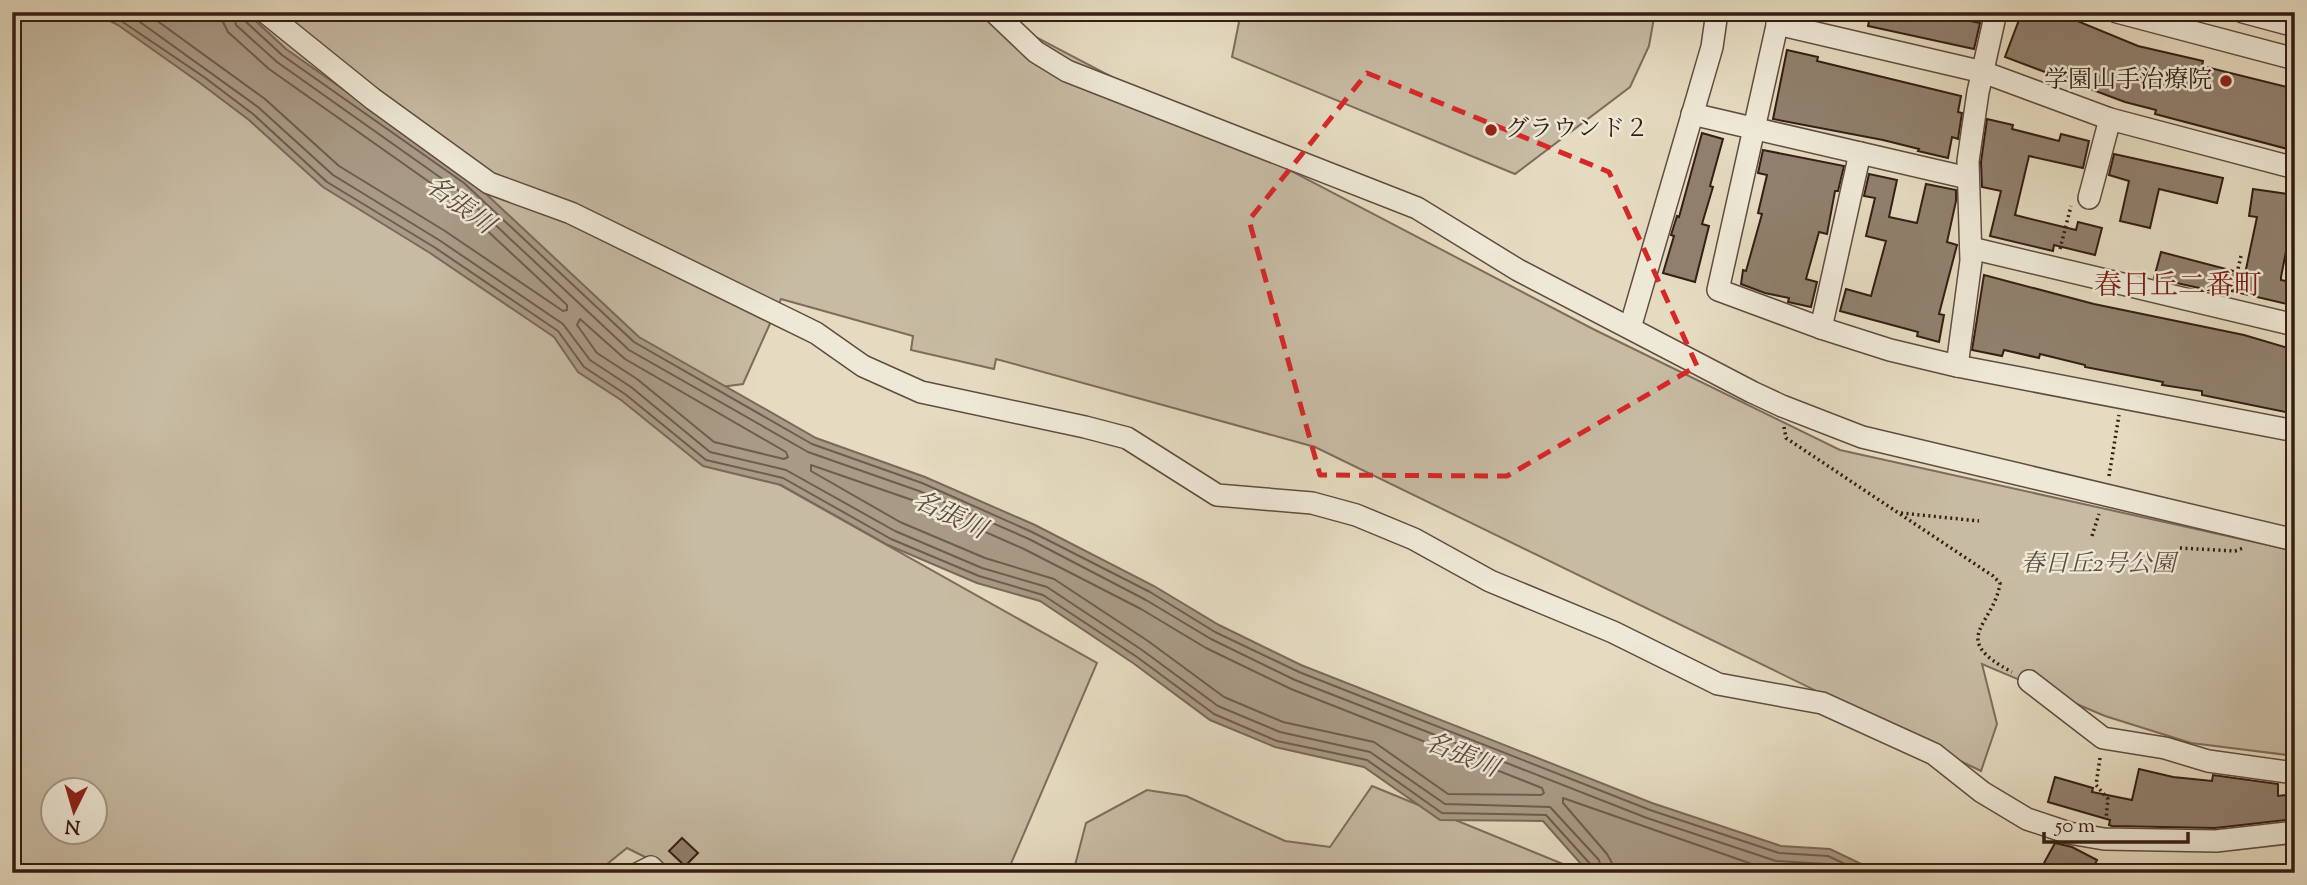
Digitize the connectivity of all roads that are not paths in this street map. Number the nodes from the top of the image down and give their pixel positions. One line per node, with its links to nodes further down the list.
1 (265, 12): 27 (street)
2 (995, 12): 20 (street)
3 (1717, 12): 11 (street)
4 (1996, 12): 10 (street)
5 (2117, 12): 9 (street)
6 (2243, 12): 8 (street)
7 (1779, 18): 10 (street); 13 (street)
8 (2295, 26)
9 (2295, 58)
10 (1983, 72): 12 (street); 16 (street)
11 (1692, 114): 13 (street); 20 (street)
12 (2110, 119): 15 (street); 17 (street)
13 (1755, 128): 14 (street); 21 (street)
14 (1860, 153): 16 (street); 21 (street)
15 (2295, 167)
16 (1968, 178): 18 (street)
17 (2089, 198)
18 (1971, 248): 19 (street); 22 (street)
19 (2295, 325)
20 (1630, 328): 24 (street)
21 (1821, 328): 22 (street)
22 (1956, 366): 23 (street)
23 (2295, 431)
24 (2295, 540)
25 (2029, 681): 26 (street)
26 (2295, 773)
27 (2295, 832)
28 (639, 873): 29 (street)
29 (657, 873)

